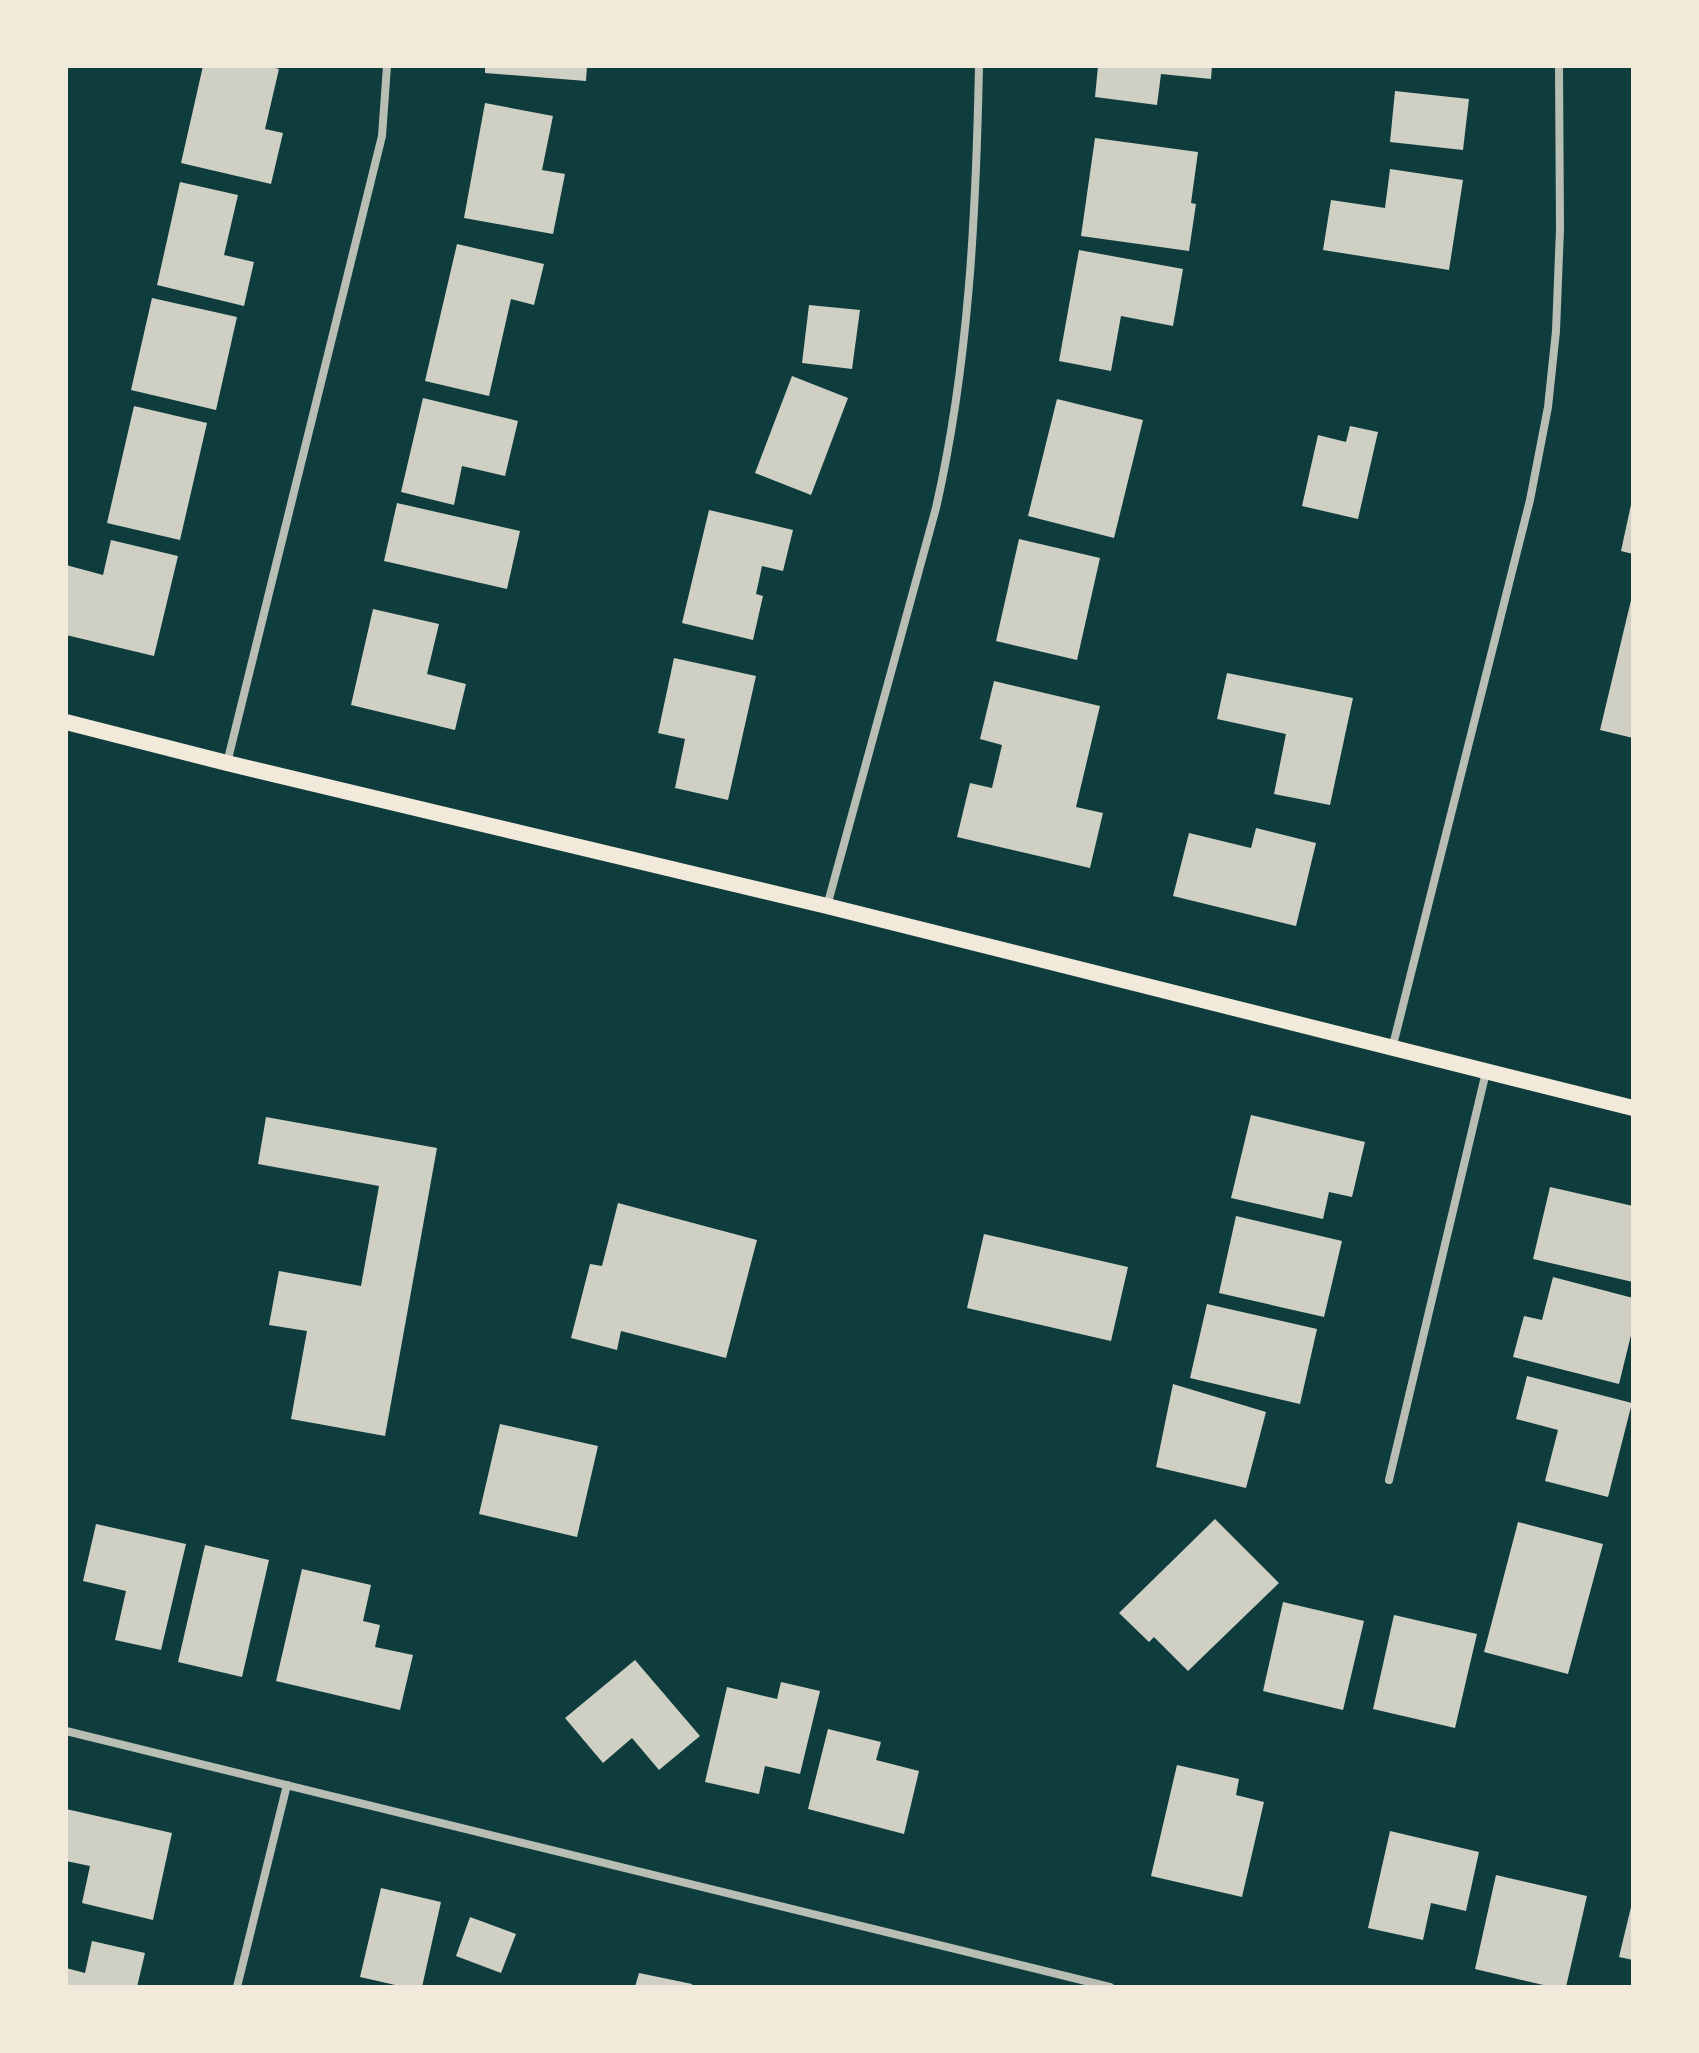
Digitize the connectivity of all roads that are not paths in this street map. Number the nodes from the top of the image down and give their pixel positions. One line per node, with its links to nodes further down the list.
1 (387, 66): 5 (street)
2 (979, 66): 6 (street)
3 (1559, 66): 7 (street)
4 (66, 722): 5 (main road)
5 (227, 763): 6 (main road)
6 (827, 906): 7 (main road)
7 (1392, 1049): 8 (main road)
8 (1486, 1072): 9 (main road); 10 (street)
9 (1633, 1108)
10 (1389, 1480)
11 (66, 1731): 12 (street)
12 (287, 1785): 13 (street); 14 (street)
13 (237, 1987)
14 (1110, 1987)

